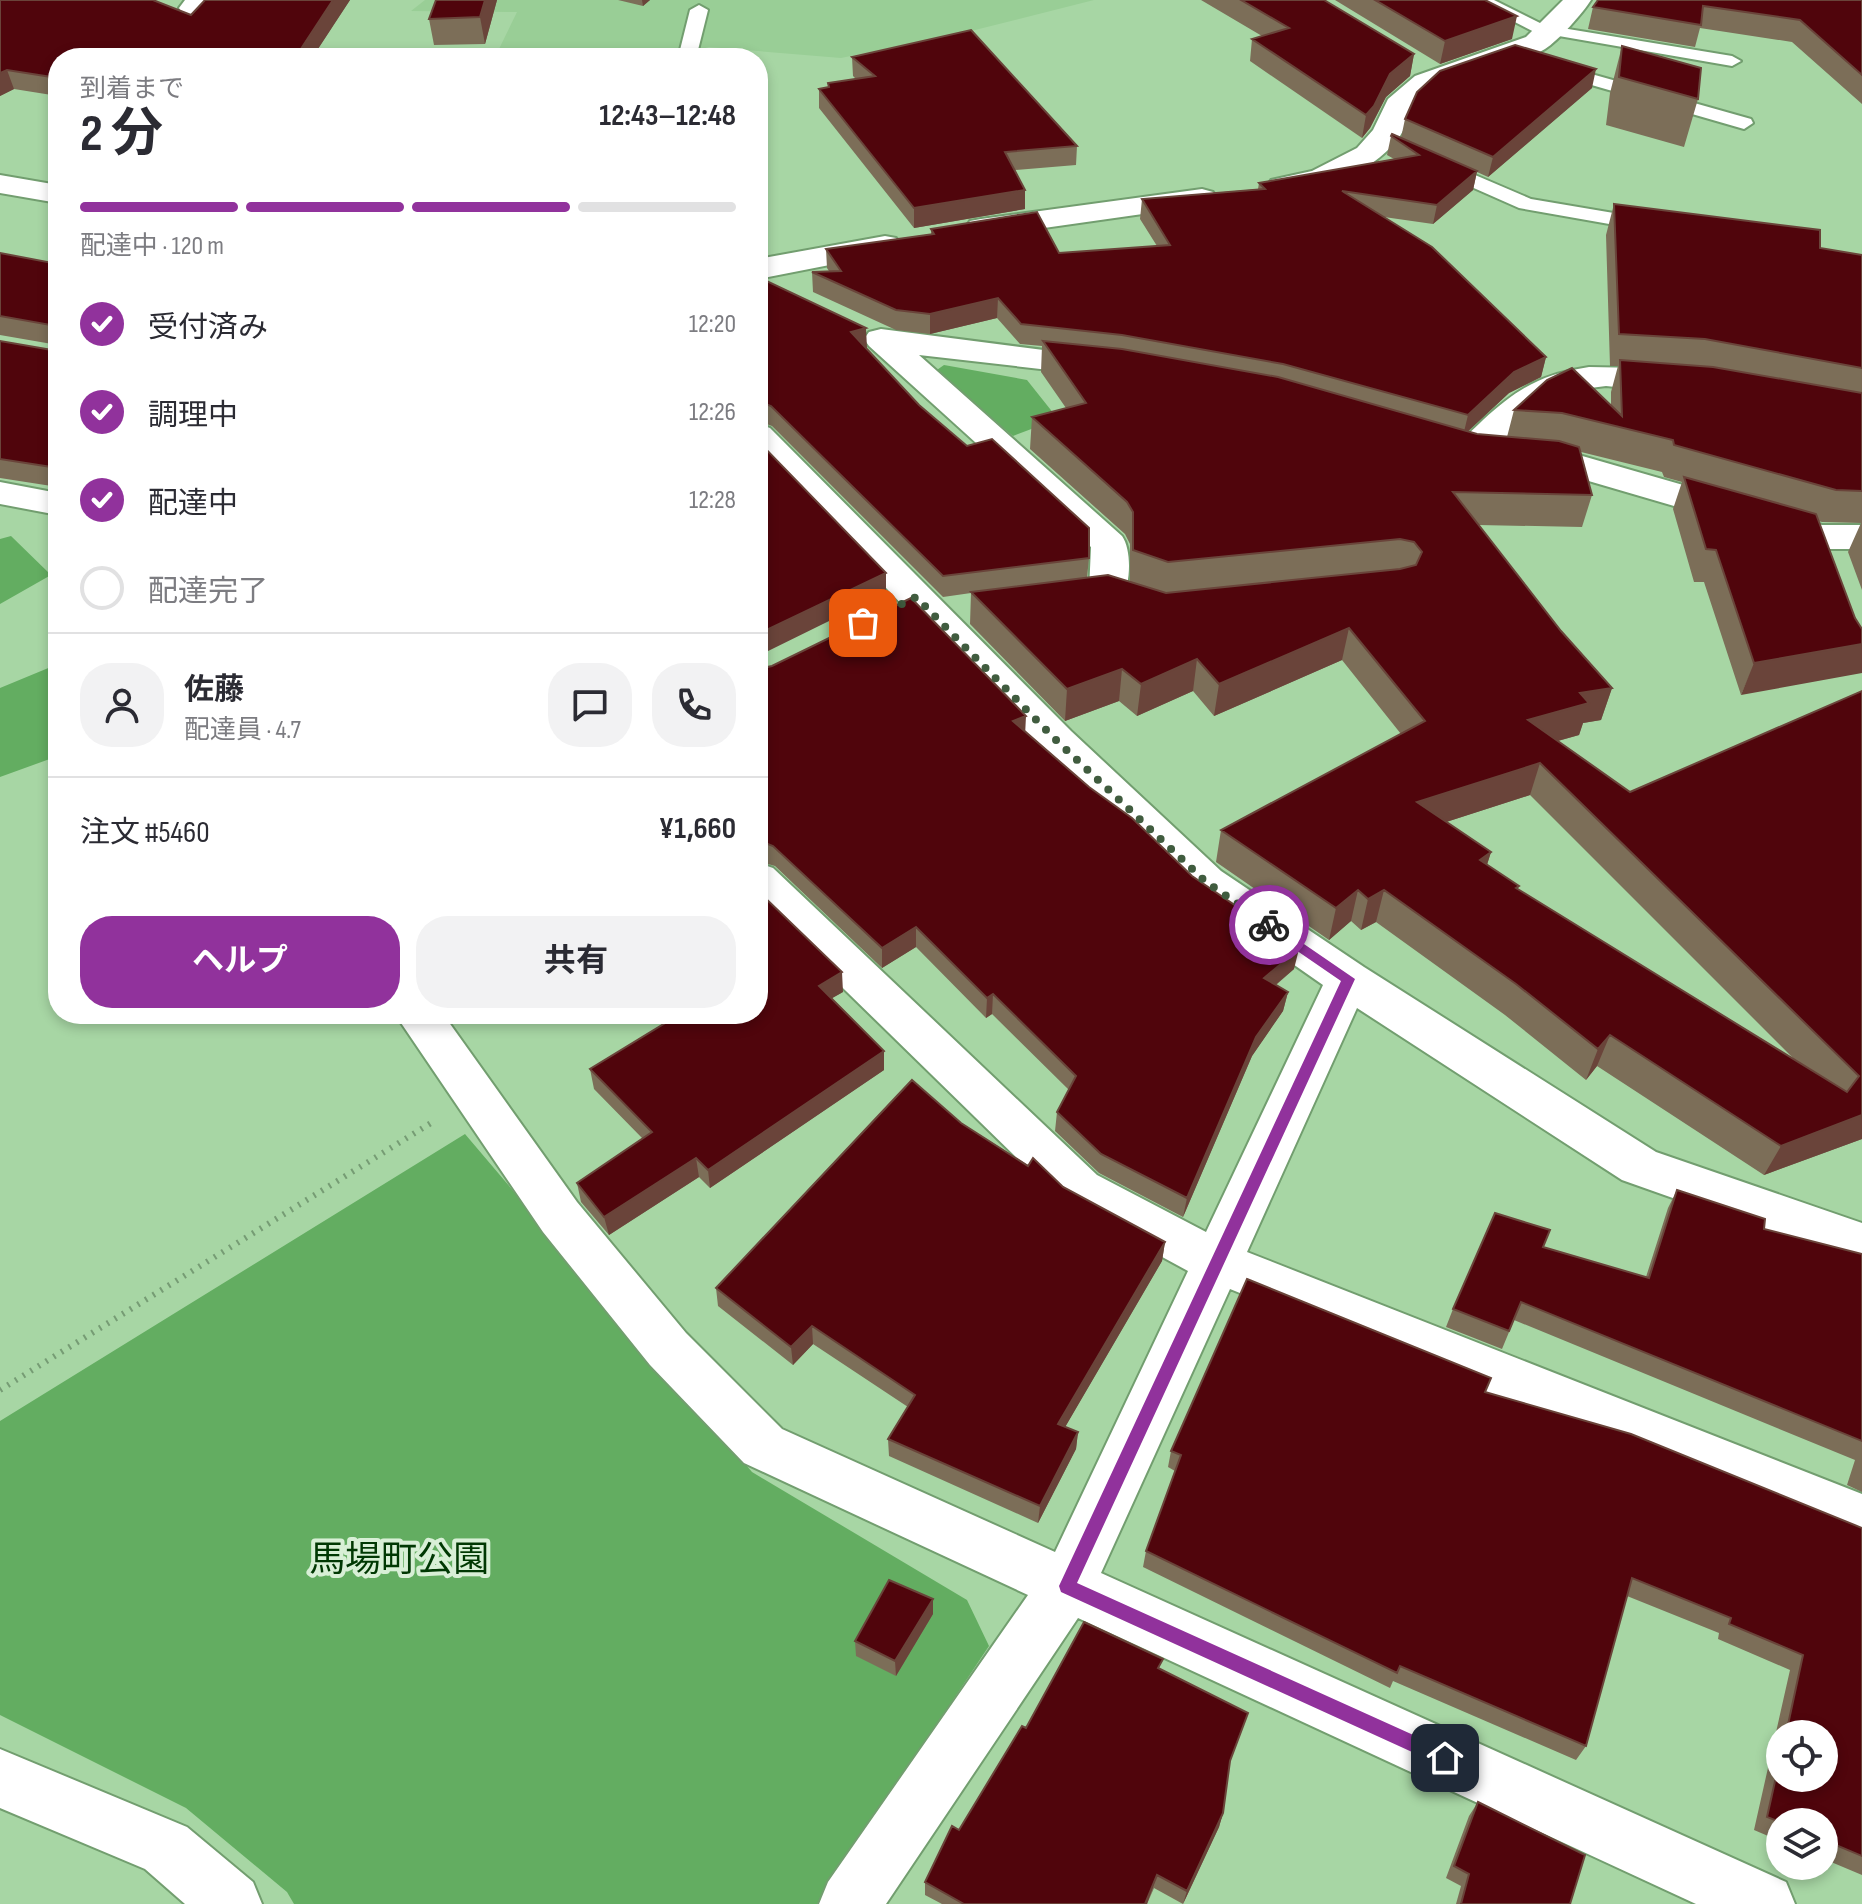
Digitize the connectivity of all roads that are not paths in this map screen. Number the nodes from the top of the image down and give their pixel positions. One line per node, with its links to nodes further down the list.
1 (1481, 0): 4 (lane)
2 (1578, 0): 4 (street)
3 (699, 10): 5 (lane)
4 (1548, 31): 6 (street); 7 (lane)
5 (690, 48)
6 (1505, 54): 8 (lane); 13 (street)
7 (1732, 61)
8 (1744, 123)
9 (1424, 159): 12 (lane)
10 (0, 184): 11 (street)
11 (48, 192)
12 (1664, 228)
13 (955, 232)
14 (909, 241): 15 (street)
15 (768, 267)
16 (1135, 371): 22 (street)
17 (1710, 389): 21 (street)
18 (768, 445): 23 (street)
19 (0, 493): 20 (street)
20 (48, 502)
21 (1862, 537)
22 (1106, 595)
23 (925, 606): 24 (street); 25 (street); 27 (street)
24 (981, 608)
25 (877, 616)
26 (768, 889): 30 (street)
27 (1348, 979): 29 (street); 30 (street)
28 (425, 1024): 32 (street)
29 (1862, 1244)
30 (1217, 1262): 31 (street); 32 (street)
31 (1862, 1520)
32 (1067, 1586): 35 (street); 36 (street)
33 (0, 1778): 34 (street)
34 (231, 1904)
35 (850, 1904)
36 (1764, 1904)

